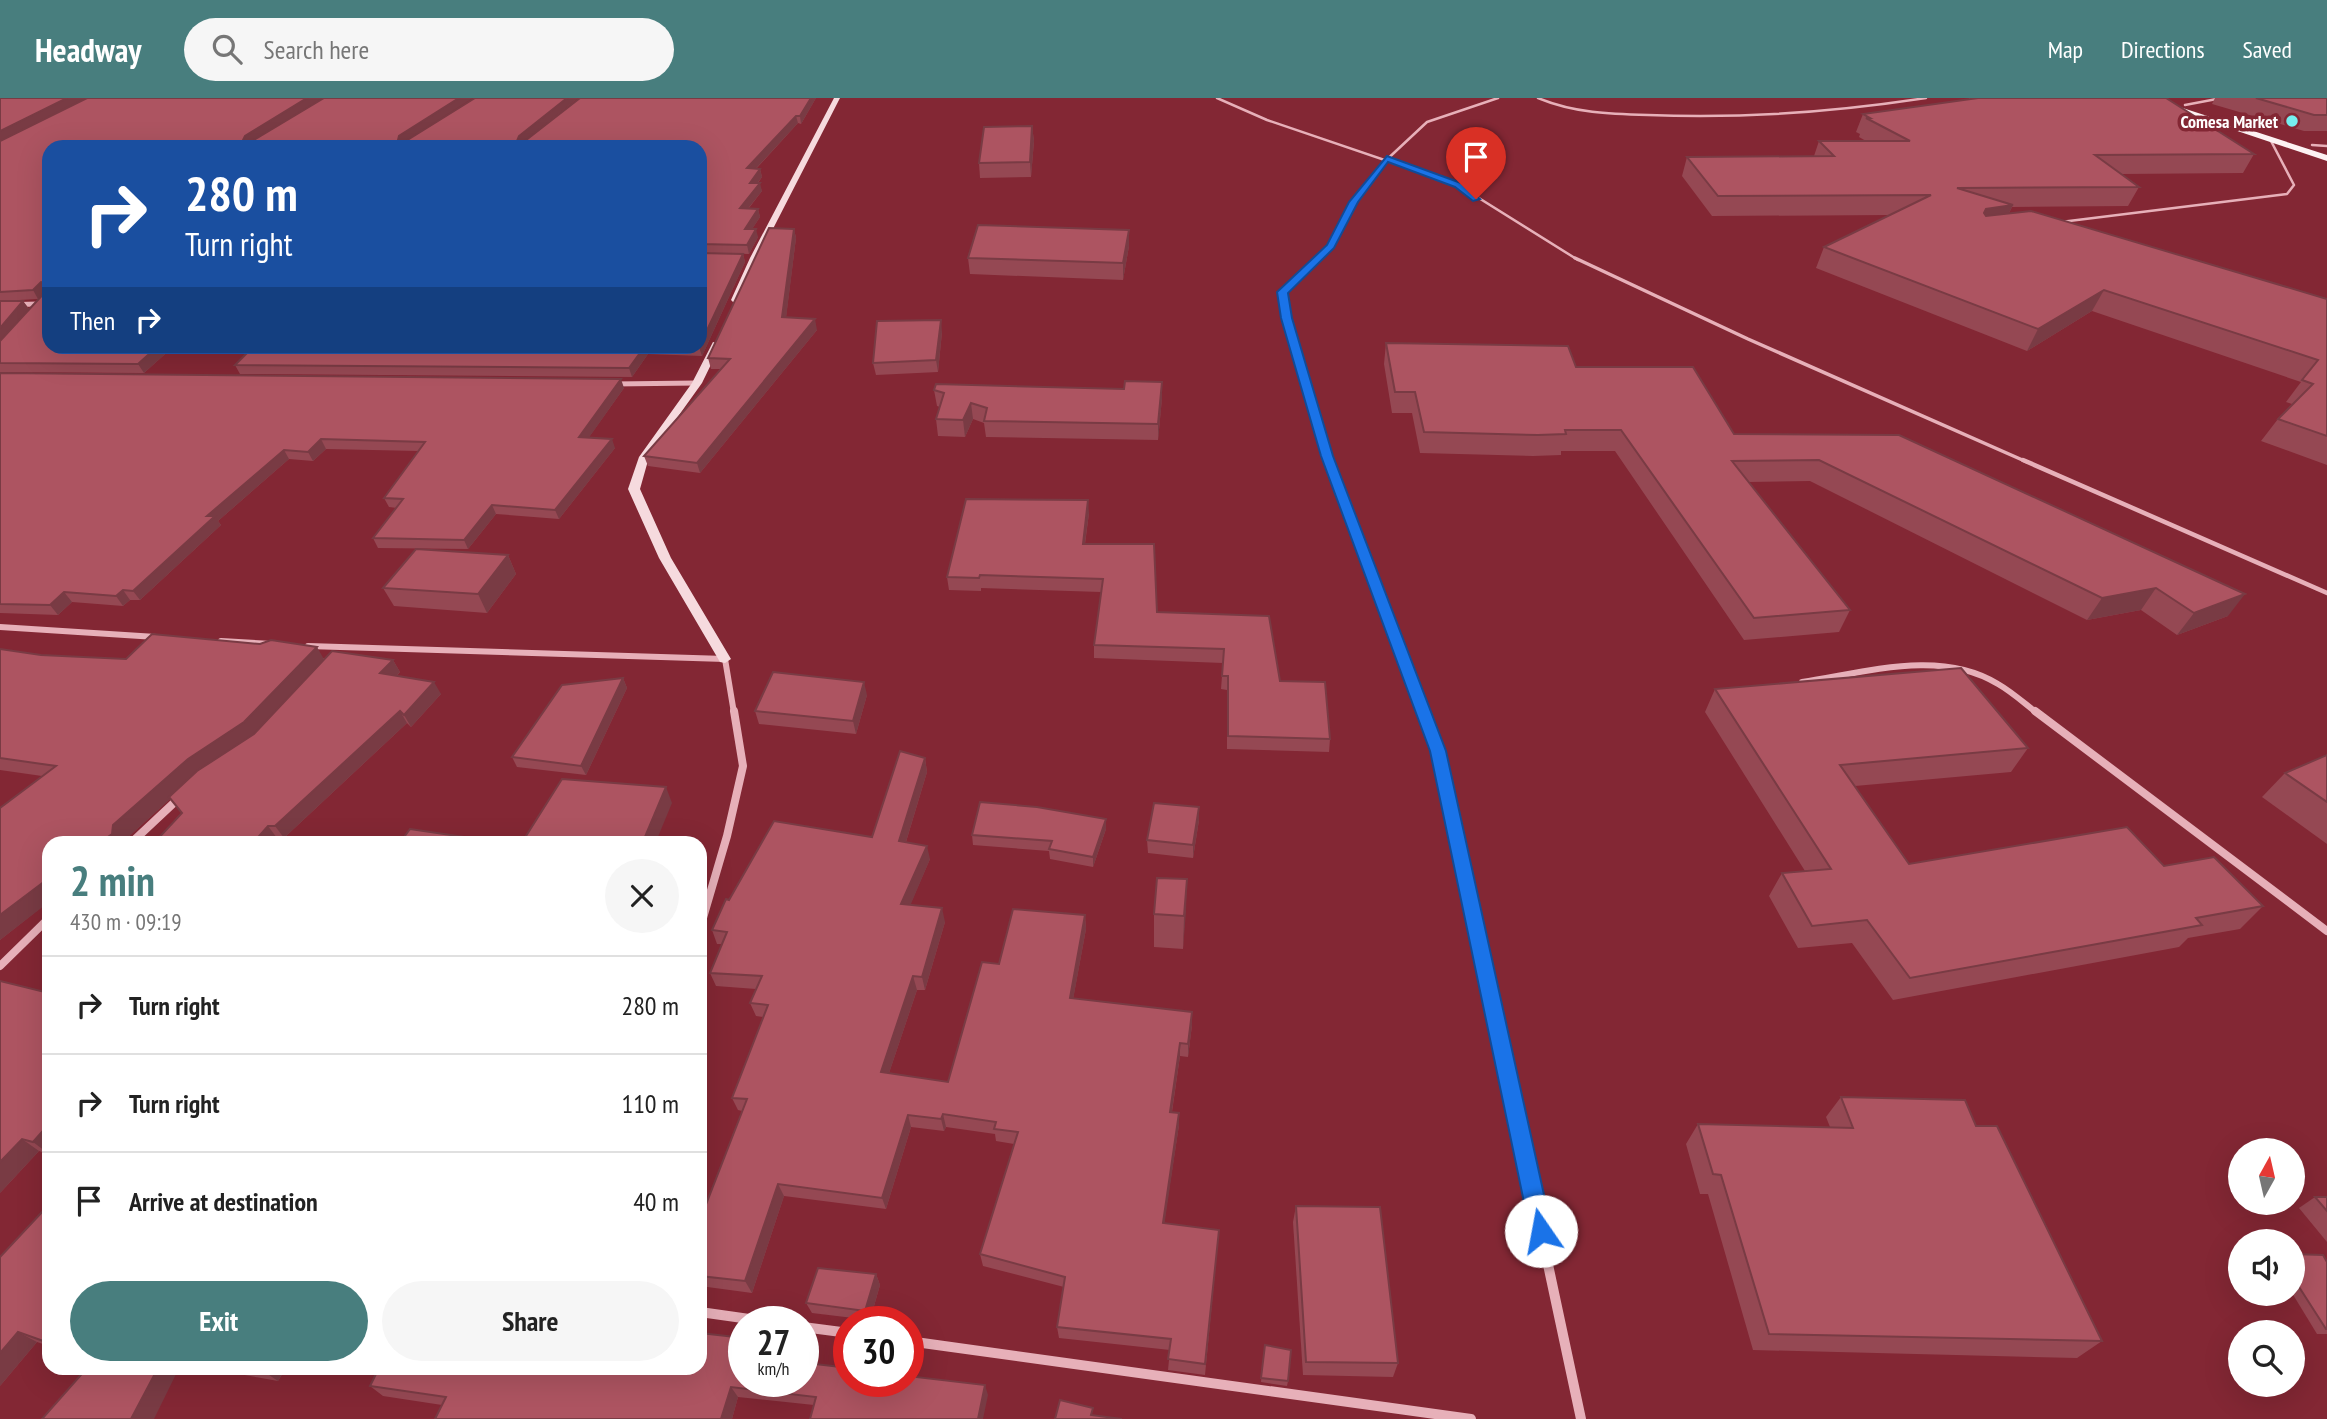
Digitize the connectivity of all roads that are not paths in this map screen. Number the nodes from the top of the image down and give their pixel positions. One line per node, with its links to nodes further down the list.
1 (837, 98): 16 (street)
2 (1217, 98): 13 (lane)
3 (1499, 98): 13 (lane)
4 (1538, 98): 5 (lane)
5 (1926, 98)
6 (2143, 98): 10 (main road)
7 (2166, 98): 9 (main road)
8 (2221, 98): 9 (lane)
9 (2185, 104): 11 (main road)
10 (2271, 141): 12 (main road); 14 (lane)
11 (2327, 148)
12 (2327, 158)
13 (1387, 159): 17 (lane); 26 (lane)
14 (2058, 222)
15 (740, 257): 16 (street)
16 (754, 258): 21 (street)
17 (1283, 292): 46 (street)
18 (42, 301): 19 (street)
19 (38, 304): 20 (street); 22 (street)
20 (0, 305)
21 (734, 307)
22 (31, 313)
23 (723, 330): 24 (street)
24 (697, 383): 25 (street); 34 (street)
25 (609, 384)
26 (2327, 593)
27 (0, 627): 28 (street)
28 (165, 637)
29 (206, 640): 30 (street)
30 (275, 644)
31 (303, 646): 32 (street)
32 (344, 649): 33 (street); 34 (street)
33 (335, 658)
34 (725, 659): 38 (street)
35 (1791, 683): 40 (street)
36 (182, 795): 37 (street)
37 (138, 836)
38 (707, 904)
39 (42, 925): 41 (street)
40 (2327, 931)
41 (0, 966)
42 (707, 1313): 43 (street)
43 (728, 1316)
44 (924, 1343): 45 (street)
45 (1471, 1419)
46 (1581, 1419)

